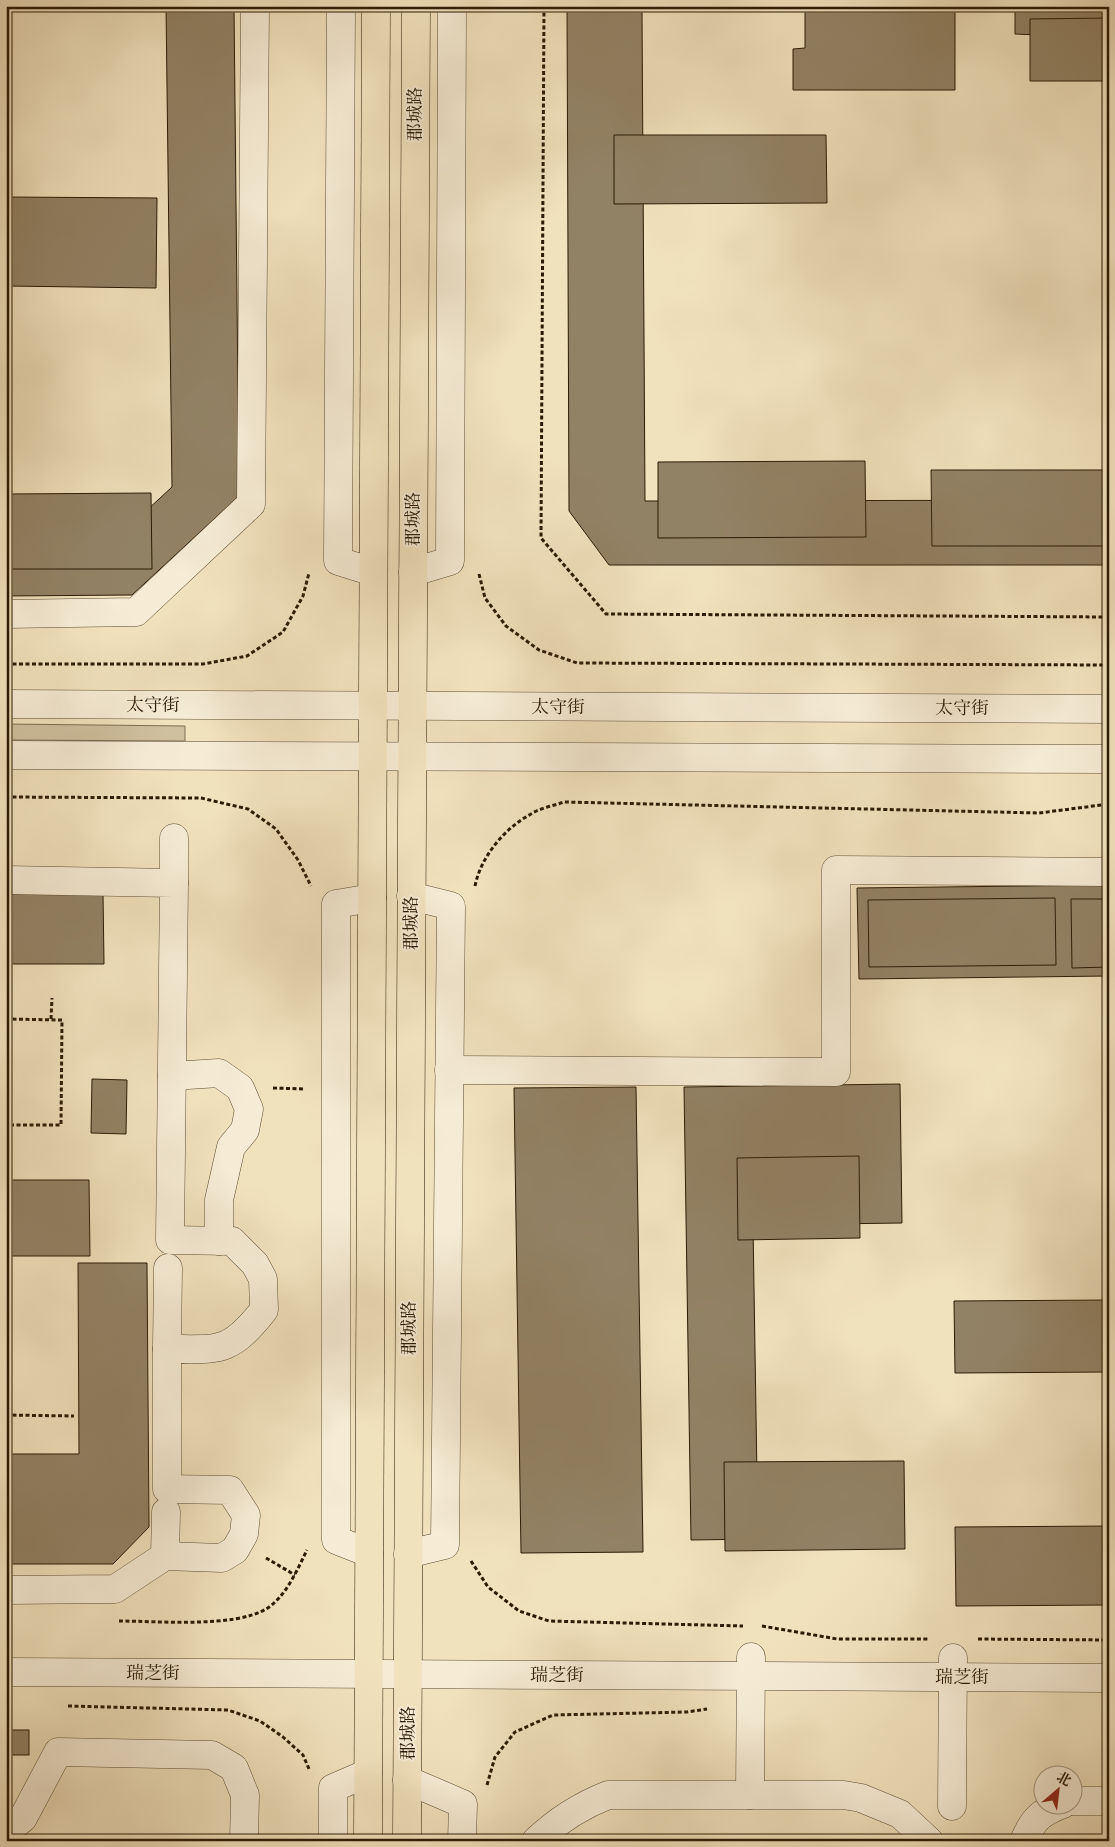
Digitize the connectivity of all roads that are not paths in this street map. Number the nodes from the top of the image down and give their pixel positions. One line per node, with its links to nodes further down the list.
1 (255, 6): 8 (street)
2 (341, 6): 6 (street)
3 (376, 6): 6 (main road)
4 (416, 6): 7 (main road, 郡城路)
5 (452, 6): 7 (street)
6 (373, 572): 10 (main road)
7 (413, 572): 11 (main road, 郡城路)
8 (6, 614)
9 (6, 704): 10 (street, 太守街)
10 (372, 706): 11 (street, 太守街); 14 (main road)
11 (412, 706): 12 (street, 太守街); 15 (main road, 郡城路)
12 (1109, 709)
13 (6, 754): 14 (street)
14 (372, 756): 15 (street); 22 (main road)
15 (412, 756): 16 (street); 21 (main road, 郡城路)
16 (1109, 759)
17 (174, 838): 20 (street)
18 (1109, 872): 23 (street)
19 (6, 880): 20 (street)
20 (174, 883): 24 (street)
21 (411, 896): 23 (street); 30 (main road, 郡城路)
22 (372, 898): 29 (main road); 29 (street)
23 (449, 1070): 30 (street)
24 (172, 1076): 25 (street); 25 (street)
25 (219, 1241): 27 (street)
26 (168, 1268): 27 (street)
27 (167, 1349): 31 (street)
28 (166, 1512): 31 (street)
29 (369, 1553): 35 (main road)
30 (408, 1554): 36 (main road, 郡城路)
31 (165, 1556): 32 (street)
32 (6, 1590)
33 (6, 1654): 35 (street, 瑞芝街)
34 (1109, 1659): 38 (street, 瑞芝街)
35 (368, 1665): 36 (street, 瑞芝街); 39 (street, 瑞芝街); 41 (main road)
36 (408, 1665): 37 (street, 瑞芝街); 42 (main road, 郡城路)
37 (751, 1666): 38 (street, 瑞芝街); 43 (street)
38 (953, 1667): 40 (street, 瑞芝街); 46 (street)
39 (6, 1672)
40 (1109, 1678)
41 (368, 1773): 50 (street); 51 (main road)
42 (407, 1780): 52 (main road, 郡城路); 53 (street)
43 (750, 1795): 54 (street); 55 (street)
44 (1082, 1801): 45 (street)
45 (1109, 1801)
46 (952, 1806)
47 (1042, 1814): 56 (street)
48 (6, 1832): 49 (street)
49 (244, 1841)
50 (333, 1841)
51 (368, 1841)
52 (407, 1841)
53 (462, 1841)
54 (536, 1841)
55 (929, 1841)
56 (1024, 1841)

